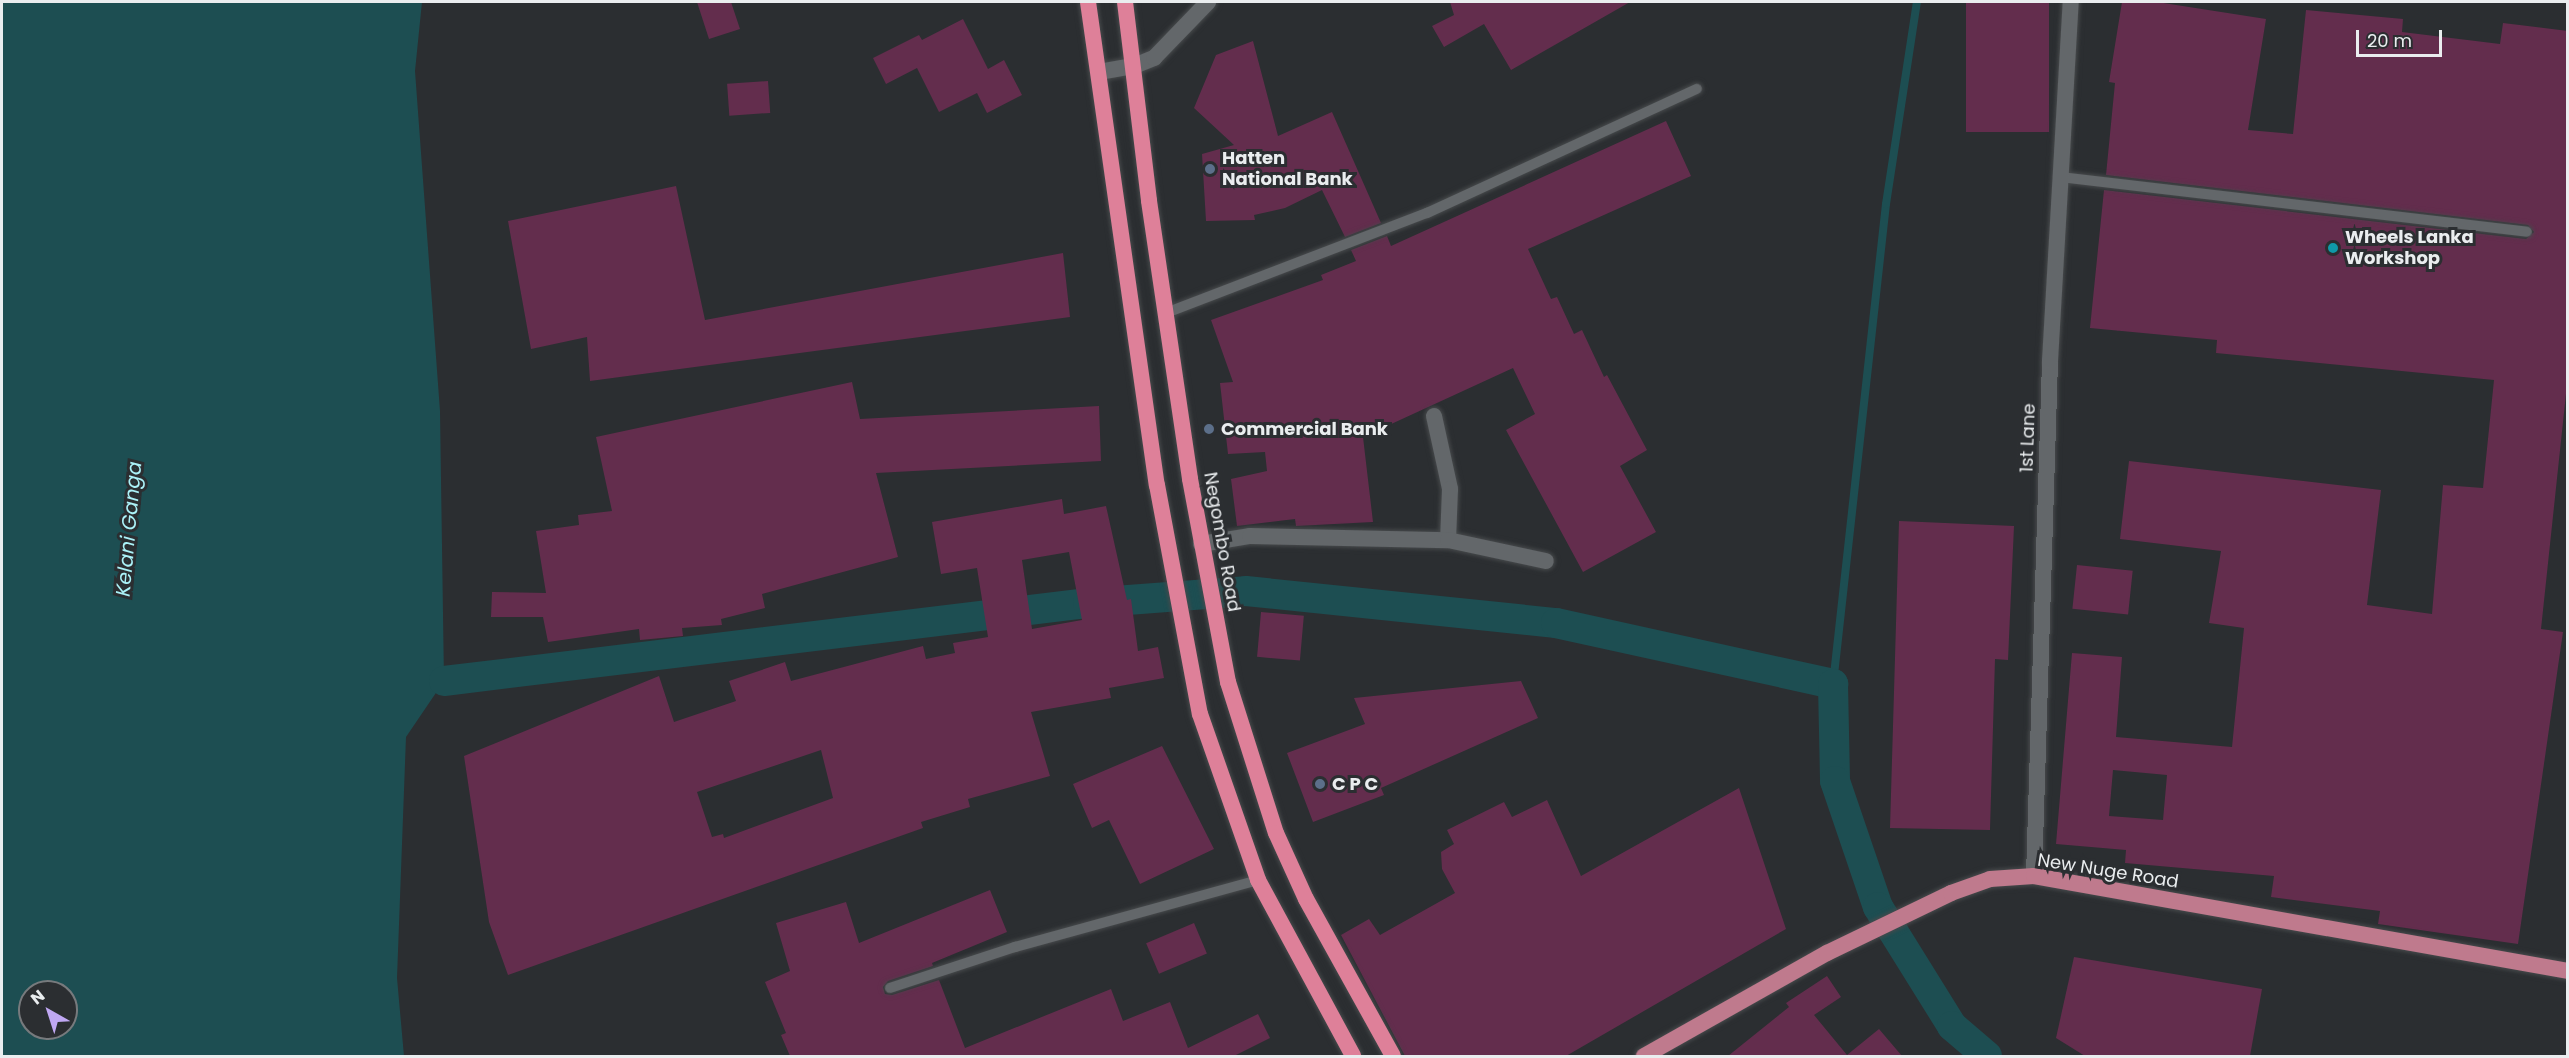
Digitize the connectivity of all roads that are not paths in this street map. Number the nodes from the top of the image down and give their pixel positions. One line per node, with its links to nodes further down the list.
1 (1088, 2): 6 (highway)
2 (1125, 2): 5 (highway, Negombo Road)
3 (1208, 2): 5 (street)
4 (2071, 2): 8 (street, 1st Lane)
5 (1134, 66): 6 (street); 10 (highway, Negombo Road)
6 (1099, 72): 16 (highway)
7 (1697, 89): 10 (lane)
8 (2061, 177): 9 (lane); 15 (street, 1st Lane)
9 (2526, 232)
10 (1166, 313): 13 (highway, Negombo Road)
11 (1434, 416): 12 (street)
12 (1448, 540): 13 (street); 14 (street)
13 (1202, 550): 20 (highway, Negombo Road)
14 (1546, 561)
15 (2034, 876): 17 (main road, New Nuge Road); 21 (main road, New Nuge Road)
16 (1258, 880): 18 (lane); 19 (highway)
17 (2568, 971)
18 (890, 988)
19 (1353, 1056)
20 (1393, 1056)
21 (1644, 1056)

